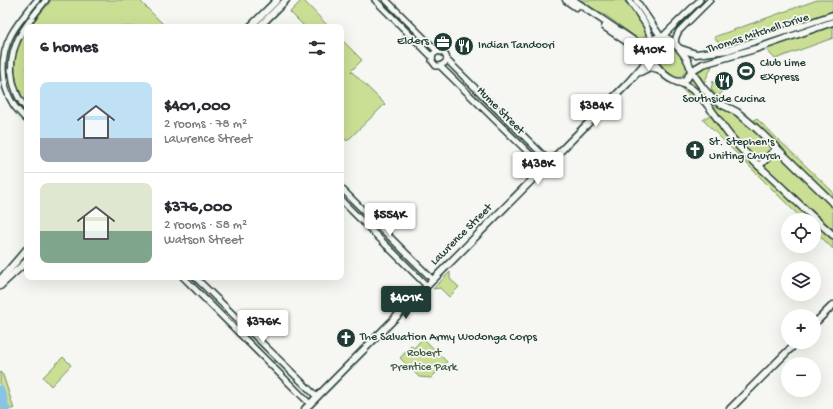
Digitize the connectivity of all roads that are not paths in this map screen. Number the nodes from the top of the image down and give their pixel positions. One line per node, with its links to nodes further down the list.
1 (38, 0): 35 (street)
2 (46, 0): 17 (street)
3 (277, 0): 18 (main road)
4 (286, 0): 19 (main road)
5 (376, 0): 14 (street)
6 (386, 0): 13 (street)
7 (566, 0): 32 (main road)
8 (573, 0): 28 (main road)
9 (629, 0): 28 (street)
10 (636, 0): 27 (street)
11 (700, 0): 22 (street)
12 (710, 0): 21 (street)
13 (395, 9): 14 (street); 23 (street)
14 (389, 14): 26 (street)
15 (833, 15): 20 (main road, Thomas Mitchell Drive)
16 (833, 22): 20 (main road, Thomas Mitchell Drive)
17 (28, 24)
18 (253, 24)
19 (262, 24)
20 (814, 24): 25 (main road, Thomas Mitchell Drive)
21 (685, 25): 22 (street); 29 (street)
22 (675, 26): 27 (street)
23 (413, 27): 26 (street); 30 (street)
24 (24, 29): 37 (street)
25 (792, 32): 29 (main road, Thomas Mitchell Drive); 38 (main road, Thomas Mitchell Drive)
26 (408, 33): 31 (street)
27 (662, 37): 28 (main road); 29 (main road)
28 (651, 41): 32 (main road)
29 (676, 46): 38 (main road)
30 (439, 51): 31 (street); 33 (street)
31 (432, 57): 34 (street)
32 (648, 57): 36 (main road); 40 (main road, Lawrence Street)
33 (447, 60): 34 (street); 42 (street, Hume Street)
34 (440, 66): 43 (street, Hume Street)
35 (3, 67): 37 (street); 39 (street)
36 (658, 69): 40 (main road, Lawrence Street); 41 (main road)
37 (11, 71): 39 (street); 44 (street)
38 (691, 71): 41 (main road); 50 (main road)
39 (3, 74): 46 (street)
40 (635, 76): 53 (main road, Lawrence Street)
41 (676, 82): 54 (main road)
42 (472, 85): 43 (street); 48 (street, Hume Street)
43 (467, 91): 49 (street, Hume Street)
44 (24, 105)
45 (24, 109): 46 (street)
46 (19, 111): 47 (street)
47 (24, 117)
48 (511, 123): 49 (street); 51 (street, Hume Street)
49 (505, 129): 52 (street, Hume Street)
50 (777, 148): 54 (main road); 58 (main road)
51 (539, 151): 52 (street); 53 (street, Hume Street)
52 (533, 157): 53 (street, Hume Street)
53 (547, 165): 68 (main road, Lawrence Street)
54 (759, 166): 59 (main road)
55 (346, 193): 56 (street); 61 (street)
56 (344, 195)
57 (344, 202): 63 (street)
58 (833, 203)
59 (833, 235)
60 (24, 253): 64 (main road)
61 (411, 258): 63 (street); 68 (street)
62 (24, 263): 64 (main road)
63 (405, 264): 71 (street)
64 (10, 272): 69 (main road)
65 (186, 280): 70 (street)
66 (196, 280): 70 (street)
67 (199, 280): 72 (street)
68 (433, 280): 71 (main road, Lawrence Street)
69 (0, 284)
70 (192, 286): 73 (street)
71 (427, 286): 81 (main road, Lawrence Street)
72 (209, 290): 73 (street); 74 (street)
73 (203, 297): 76 (street)
74 (221, 302): 76 (street); 79 (street)
75 (833, 305): 77 (main road)
76 (215, 308): 80 (street)
77 (821, 317)
78 (790, 349): 84 (main road)
79 (302, 382): 80 (street); 81 (street)
80 (295, 389): 82 (street)
81 (317, 397): 82 (main road, Lawrence Street)
82 (310, 404): 83 (main road, Lawrence Street)
83 (305, 409)
84 (730, 409)

